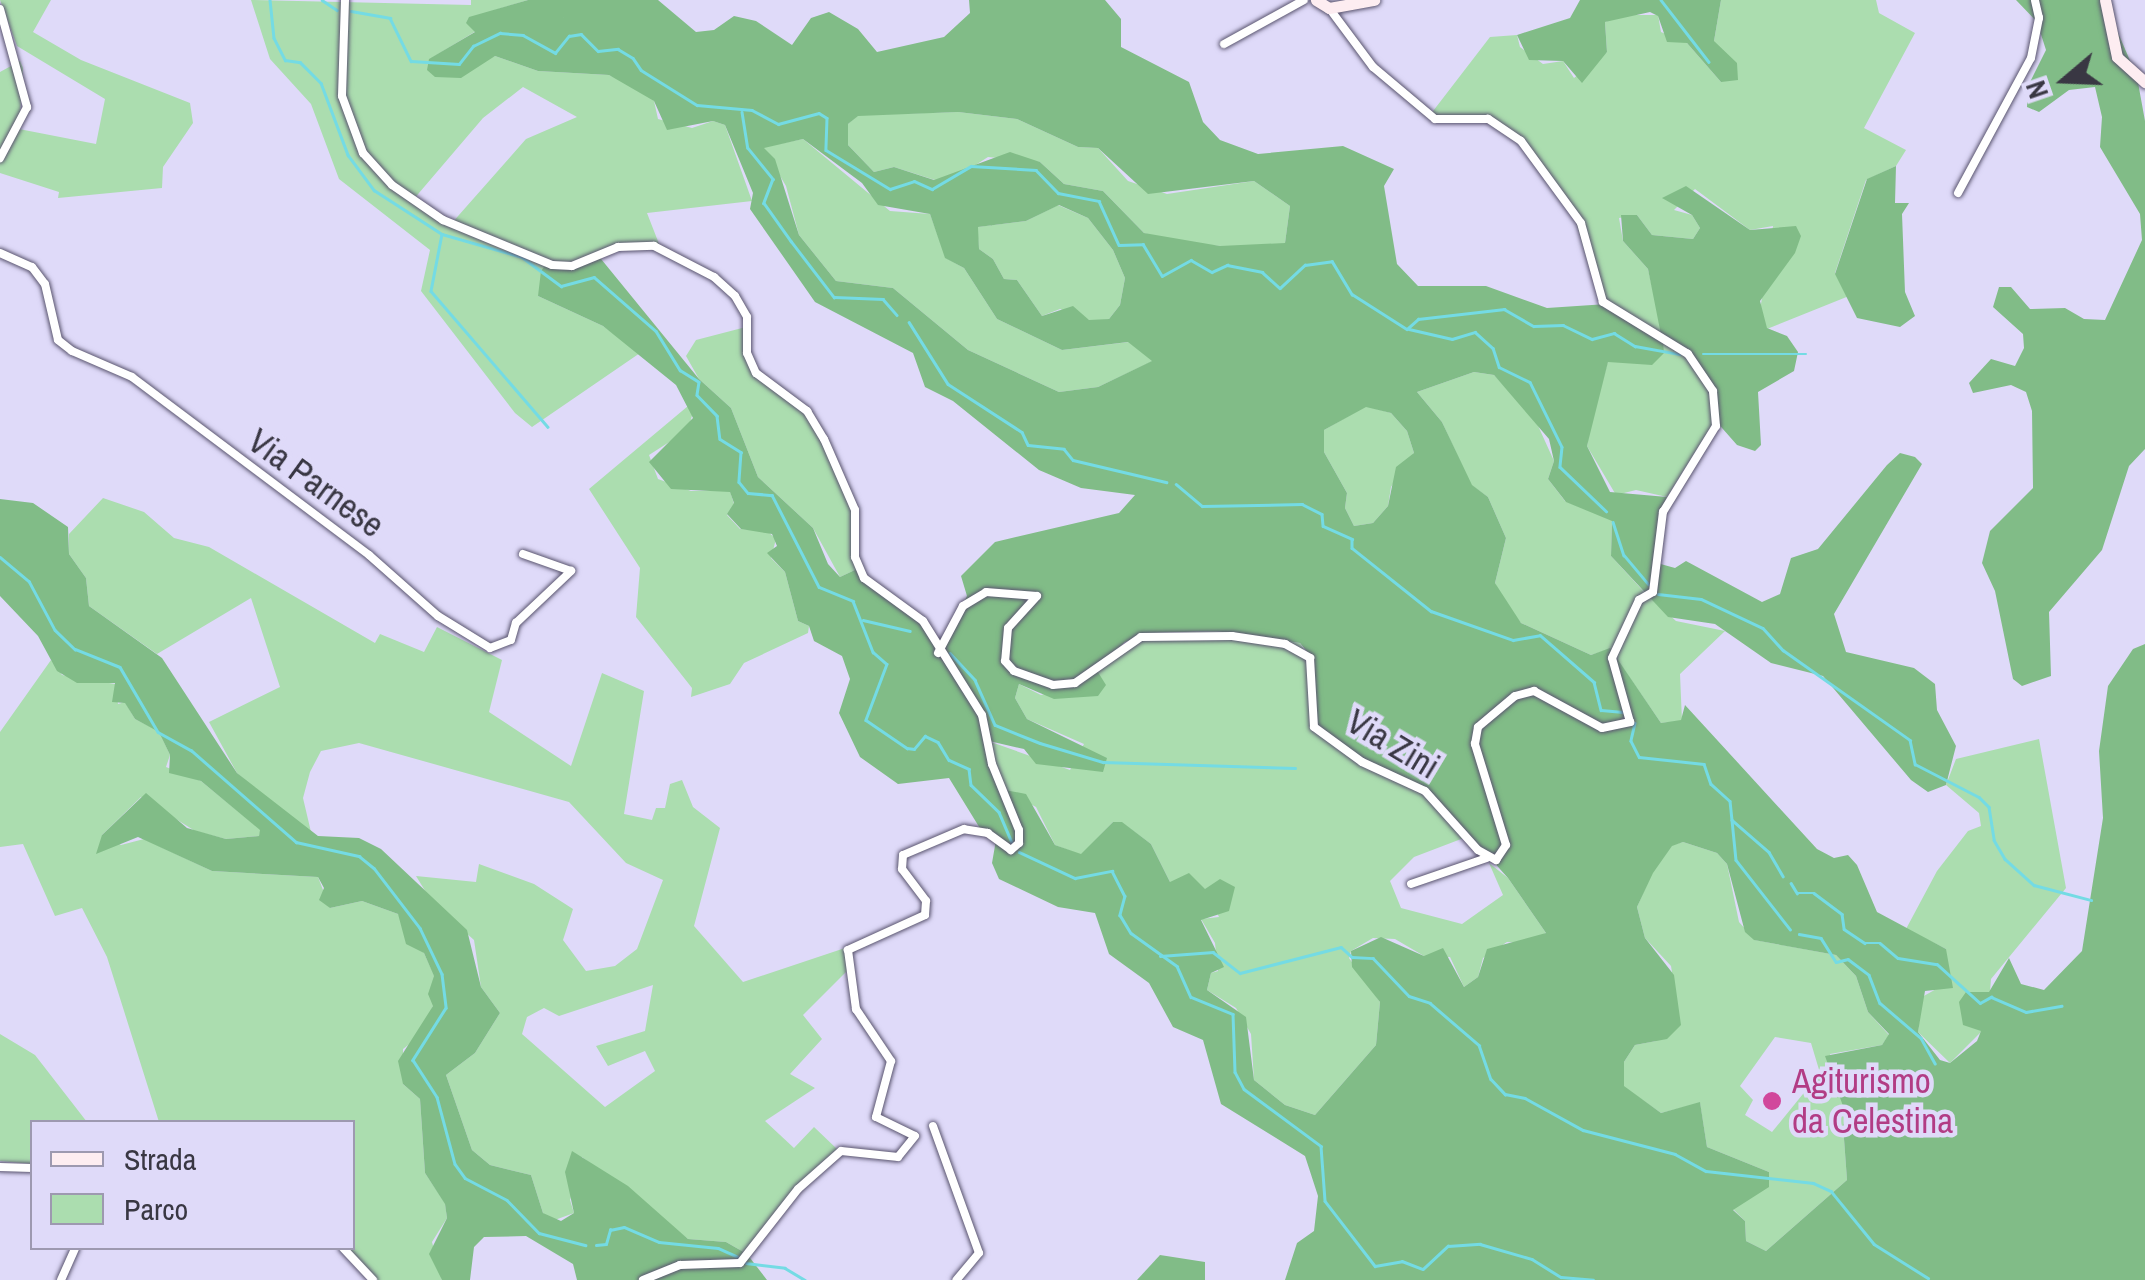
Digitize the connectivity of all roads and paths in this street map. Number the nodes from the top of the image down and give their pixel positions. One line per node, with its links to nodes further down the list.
1 (346, 0): 15 (street)
2 (1304, 0): 9 (street)
3 (1316, 0): 7 (street)
4 (1374, 0): 7 (street)
5 (2035, 0): 12 (street)
6 (2105, 0): 10 (street)
7 (1329, 8): 16 (street, Via Zini)
8 (0, 9): 11 (street)
9 (1224, 44)
10 (2145, 82)
11 (0, 158)
12 (1958, 193)
13 (0, 253): 14 (street, Via Parnese)
14 (523, 554)
15 (938, 653): 16 (street, Via Zini); 25 (street)
16 (1487, 857): 17 (street)
17 (1411, 884)
18 (933, 1126): 26 (street)
19 (0, 1166): 20 (street)
20 (30, 1168)
21 (74, 1250): 23 (street)
22 (345, 1250): 24 (street)
23 (61, 1280)
24 (373, 1280)
25 (643, 1280)
26 (956, 1280)

